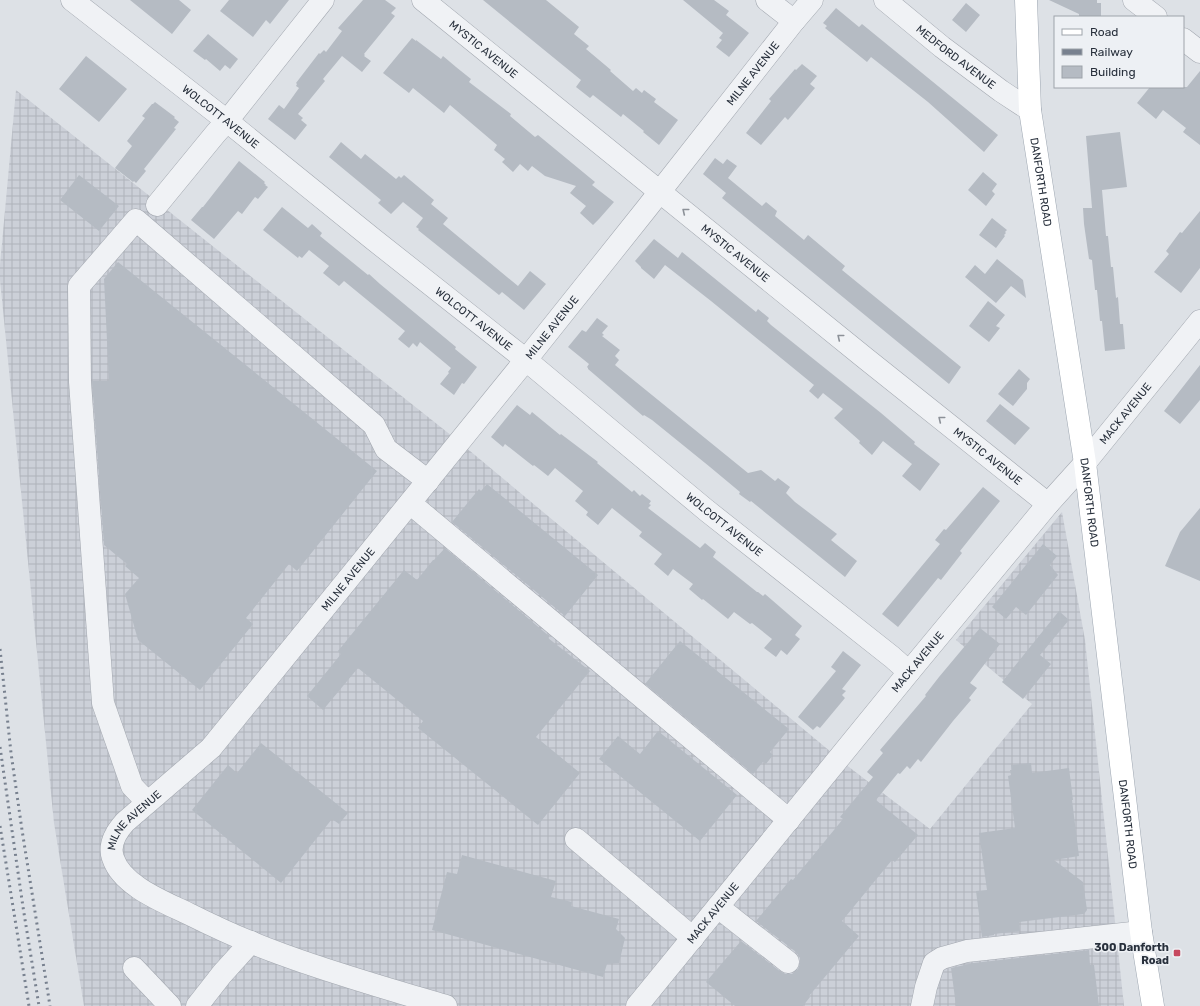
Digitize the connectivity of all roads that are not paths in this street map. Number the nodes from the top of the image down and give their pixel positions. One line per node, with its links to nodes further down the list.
1 (72, 0): 14 (street, WOLCOTT AVENUE)
2 (323, 0): 14 (street)
3 (423, 0): 15 (street, MYSTIC AVENUE)
4 (766, 0): 10 (street)
5 (812, 0): 10 (street, MILNE AVENUE)
6 (885, 0): 13 (street, MEDFORD AVENUE)
7 (1026, 0): 13 (main road, DANFORTH ROAD)
8 (1134, 0): 9 (street)
9 (1155, 16)
10 (794, 21): 15 (street, MILNE AVENUE)
11 (1184, 40): 12 (street)
12 (1200, 52)
13 (1030, 110): 19 (main road, DANFORTH ROAD)
14 (227, 120): 16 (street); 18 (street, WOLCOTT AVENUE)
15 (660, 192): 18 (street, MILNE AVENUE); 22 (street, MYSTIC AVENUE, one-way to 15)
16 (157, 205)
17 (1200, 320): 19 (street, MACK AVENUE)
18 (526, 360): 20 (street, MILNE AVENUE); 23 (street, WOLCOTT AVENUE)
19 (1085, 463): 22 (street, MACK AVENUE); 28 (main road, DANFORTH ROAD)
20 (428, 481): 21 (street, MILNE AVENUE); 24 (street)
21 (410, 503): 24 (street, MILNE AVENUE); 25 (street)
22 (1048, 504): 23 (street, MACK AVENUE)
23 (909, 672): 25 (street, MACK AVENUE)
24 (147, 802): 30 (street, MILNE AVENUE)
25 (789, 820): 27 (street, MACK AVENUE)
26 (576, 838): 29 (street)
27 (718, 907): 29 (street, MACK AVENUE); 31 (street)
28 (1141, 932): 37 (street); 38 (main road, DANFORTH ROAD)
29 (693, 938): 36 (street, MACK AVENUE)
30 (251, 942): 34 (street); 35 (street, MILNE AVENUE)
31 (788, 962)
32 (134, 968): 33 (street)
33 (170, 1006)
34 (197, 1006)
35 (446, 1006)
36 (637, 1006)
37 (922, 1006)
38 (1153, 1006)

